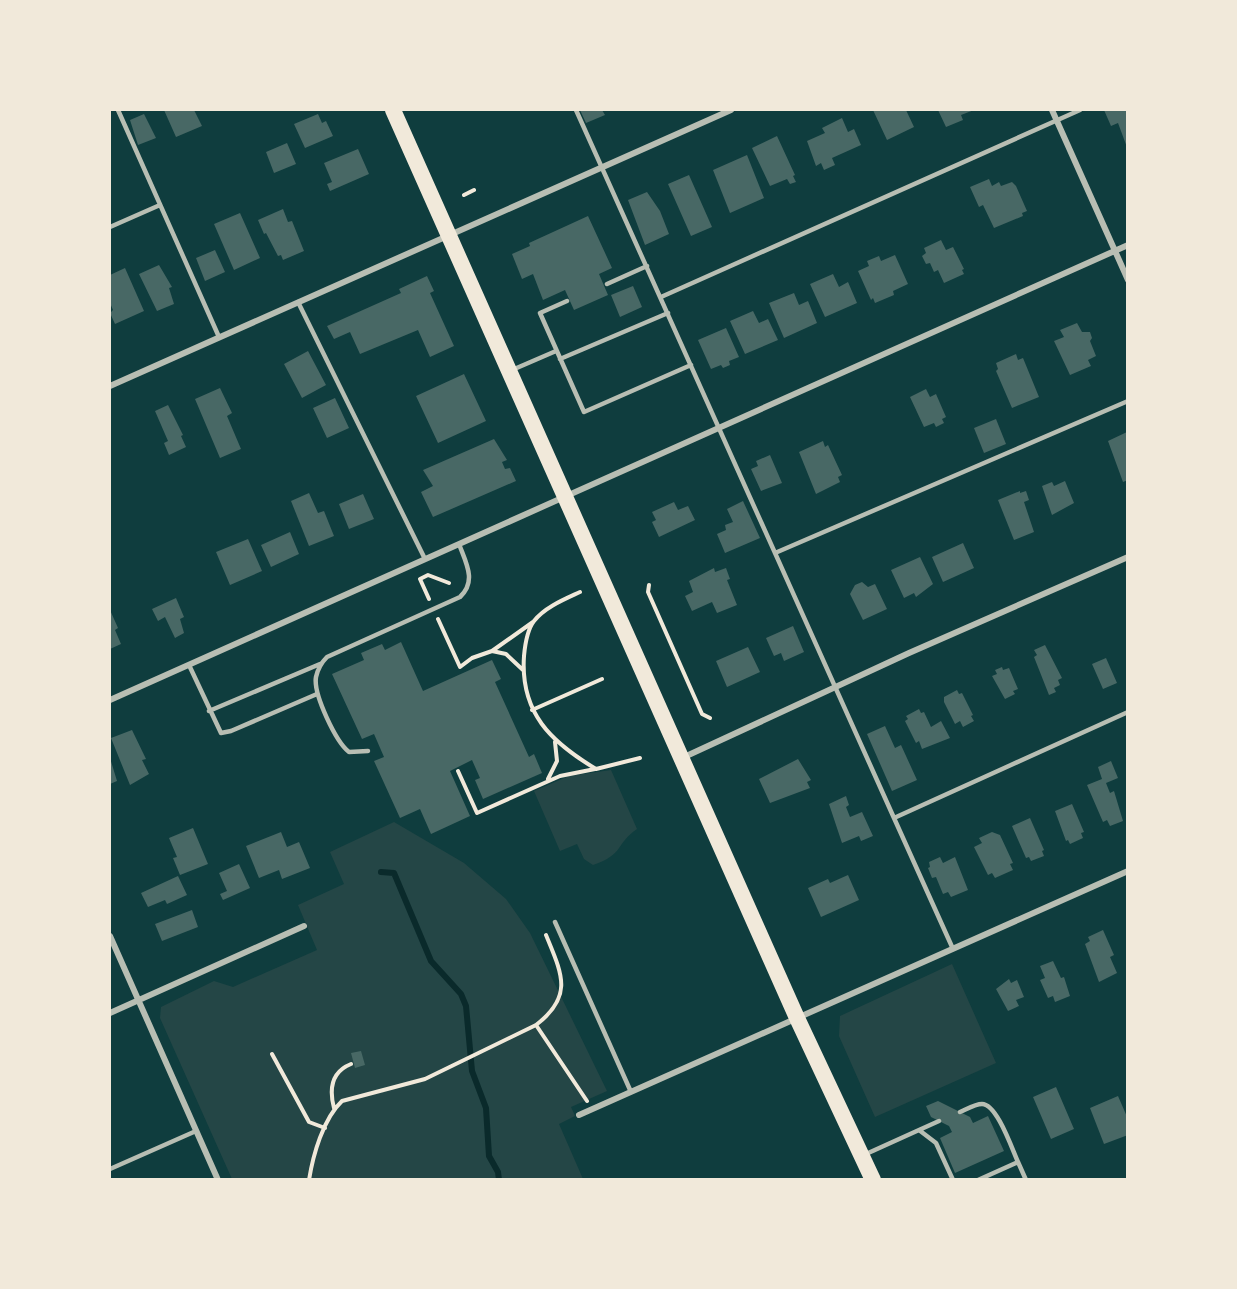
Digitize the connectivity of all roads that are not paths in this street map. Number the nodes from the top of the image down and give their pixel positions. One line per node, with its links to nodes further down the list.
1 (118, 110): 10 (lane)
2 (393, 110): 12 (highway)
3 (576, 110): 9 (lane)
4 (731, 110): 7 (street)
5 (1052, 110): 8 (street)
6 (1080, 110): 8 (lane)
7 (719, 112): 9 (street)
8 (1056, 120): 14 (street); 18 (lane)
9 (603, 167): 12 (street); 15 (lane)
10 (160, 205): 11 (lane); 22 (lane)
11 (110, 227)
12 (449, 235): 20 (street); 26 (highway)
13 (1128, 245): 14 (street)
14 (1114, 251): 16 (street); 29 (street)
15 (647, 266): 17 (lane); 18 (lane)
16 (1128, 280)
17 (607, 284)
18 (661, 297): 21 (lane)
19 (567, 301): 23 (lane)
20 (298, 302): 22 (street); 34 (lane)
21 (668, 314): 24 (lane); 25 (lane)
22 (219, 337): 27 (street)
23 (556, 351): 24 (lane); 26 (lane)
24 (560, 359): 25 (lane)
25 (691, 364): 29 (lane)
26 (510, 372): 30 (highway)
27 (110, 386)
28 (1128, 401): 32 (lane)
29 (719, 428): 30 (street); 32 (lane)
30 (566, 496): 31 (street); 43 (highway)
31 (459, 544): 34 (street); 36 (lane)
32 (775, 553): 37 (lane)
33 (1128, 557): 37 (street)
34 (424, 559): 35 (street)
35 (189, 664): 39 (street); 40 (lane)
36 (320, 664): 38 (lane); 40 (lane)
37 (836, 688): 43 (street); 44 (lane)
38 (317, 694): 40 (lane); 42 (lane)
39 (110, 700)
40 (209, 711)
41 (1128, 712): 44 (lane)
42 (368, 751)
43 (682, 758): 52 (highway)
44 (894, 818): 49 (lane)
45 (1128, 871): 49 (street)
46 (555, 922): 53 (lane)
47 (304, 926): 50 (street)
48 (110, 936): 50 (street)
49 (953, 949): 52 (street)
50 (138, 1000): 51 (street); 57 (street)
51 (110, 1012)
52 (797, 1018): 53 (street); 59 (highway)
53 (631, 1092): 55 (street)
54 (960, 1112): 60 (lane)
55 (579, 1114)
56 (939, 1121): 58 (lane)
57 (196, 1131): 61 (lane); 62 (street)
58 (919, 1131): 59 (lane); 64 (lane)
59 (862, 1156): 63 (highway)
60 (1018, 1162): 65 (lane); 66 (lane)
61 (110, 1169)
62 (218, 1179)
63 (873, 1179)
64 (953, 1179)
65 (978, 1179)
66 (1026, 1179)

